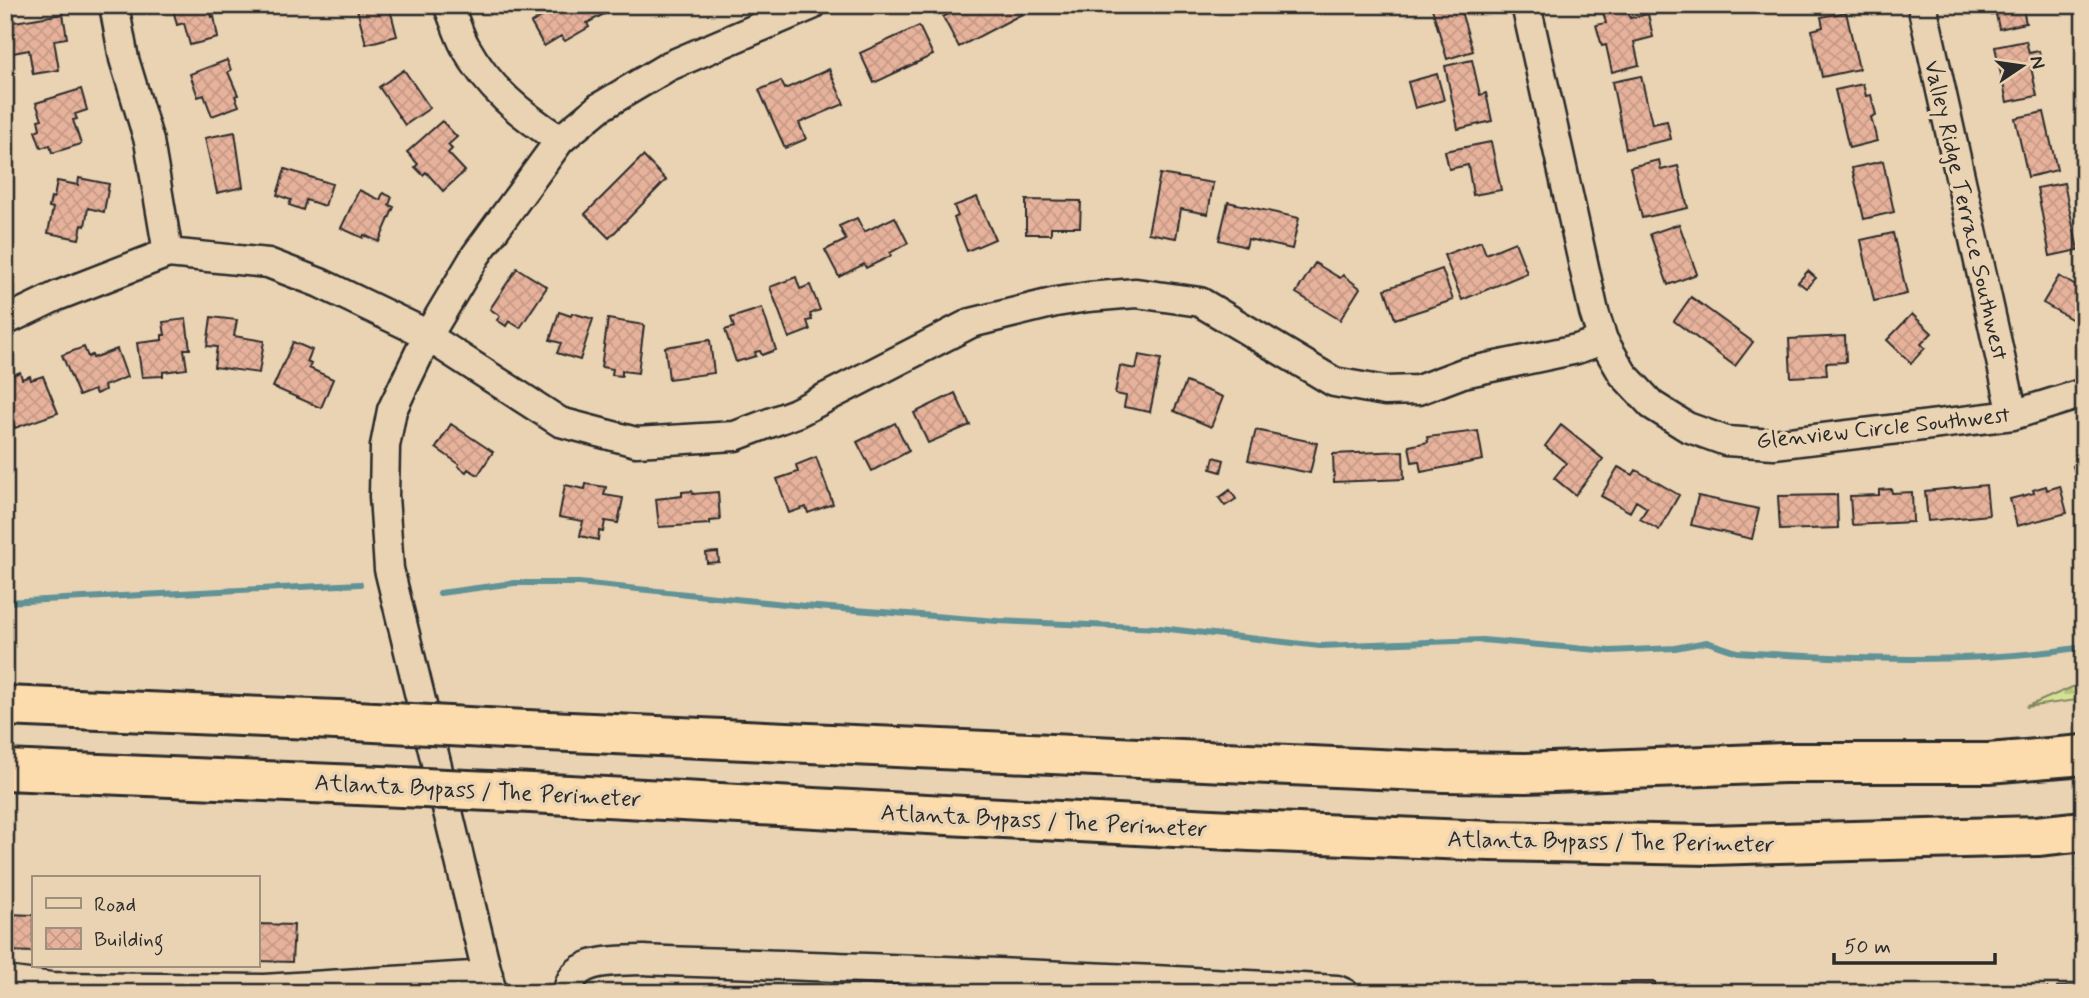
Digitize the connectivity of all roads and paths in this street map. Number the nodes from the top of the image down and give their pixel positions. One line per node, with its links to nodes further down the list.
1 (114, 5): 7 (street)
2 (448, 5): 6 (street)
3 (812, 5): 6 (street)
4 (1525, 5): 10 (street, Glenview Circle Southwest)
5 (1922, 5): 12 (street, Valley Ridge Terrace Southwest)
6 (560, 140): 9 (street)
7 (168, 253): 8 (street); 9 (street)
8 (5, 321)
9 (427, 337): 10 (street); 18 (street)
10 (1603, 340): 12 (street, Glenview Circle Southwest)
11 (2084, 393): 12 (street, Glenview Circle Southwest)
12 (2013, 415)
13 (5, 706): 14 (highway, bridge)
14 (2084, 755)
15 (5, 769): 16 (highway, Atlanta Bypass / The Perimeter, bridge)
16 (2084, 831)
17 (5, 981): 18 (street)
18 (490, 984)
19 (568, 993): 20 (street)
20 (1344, 993)

